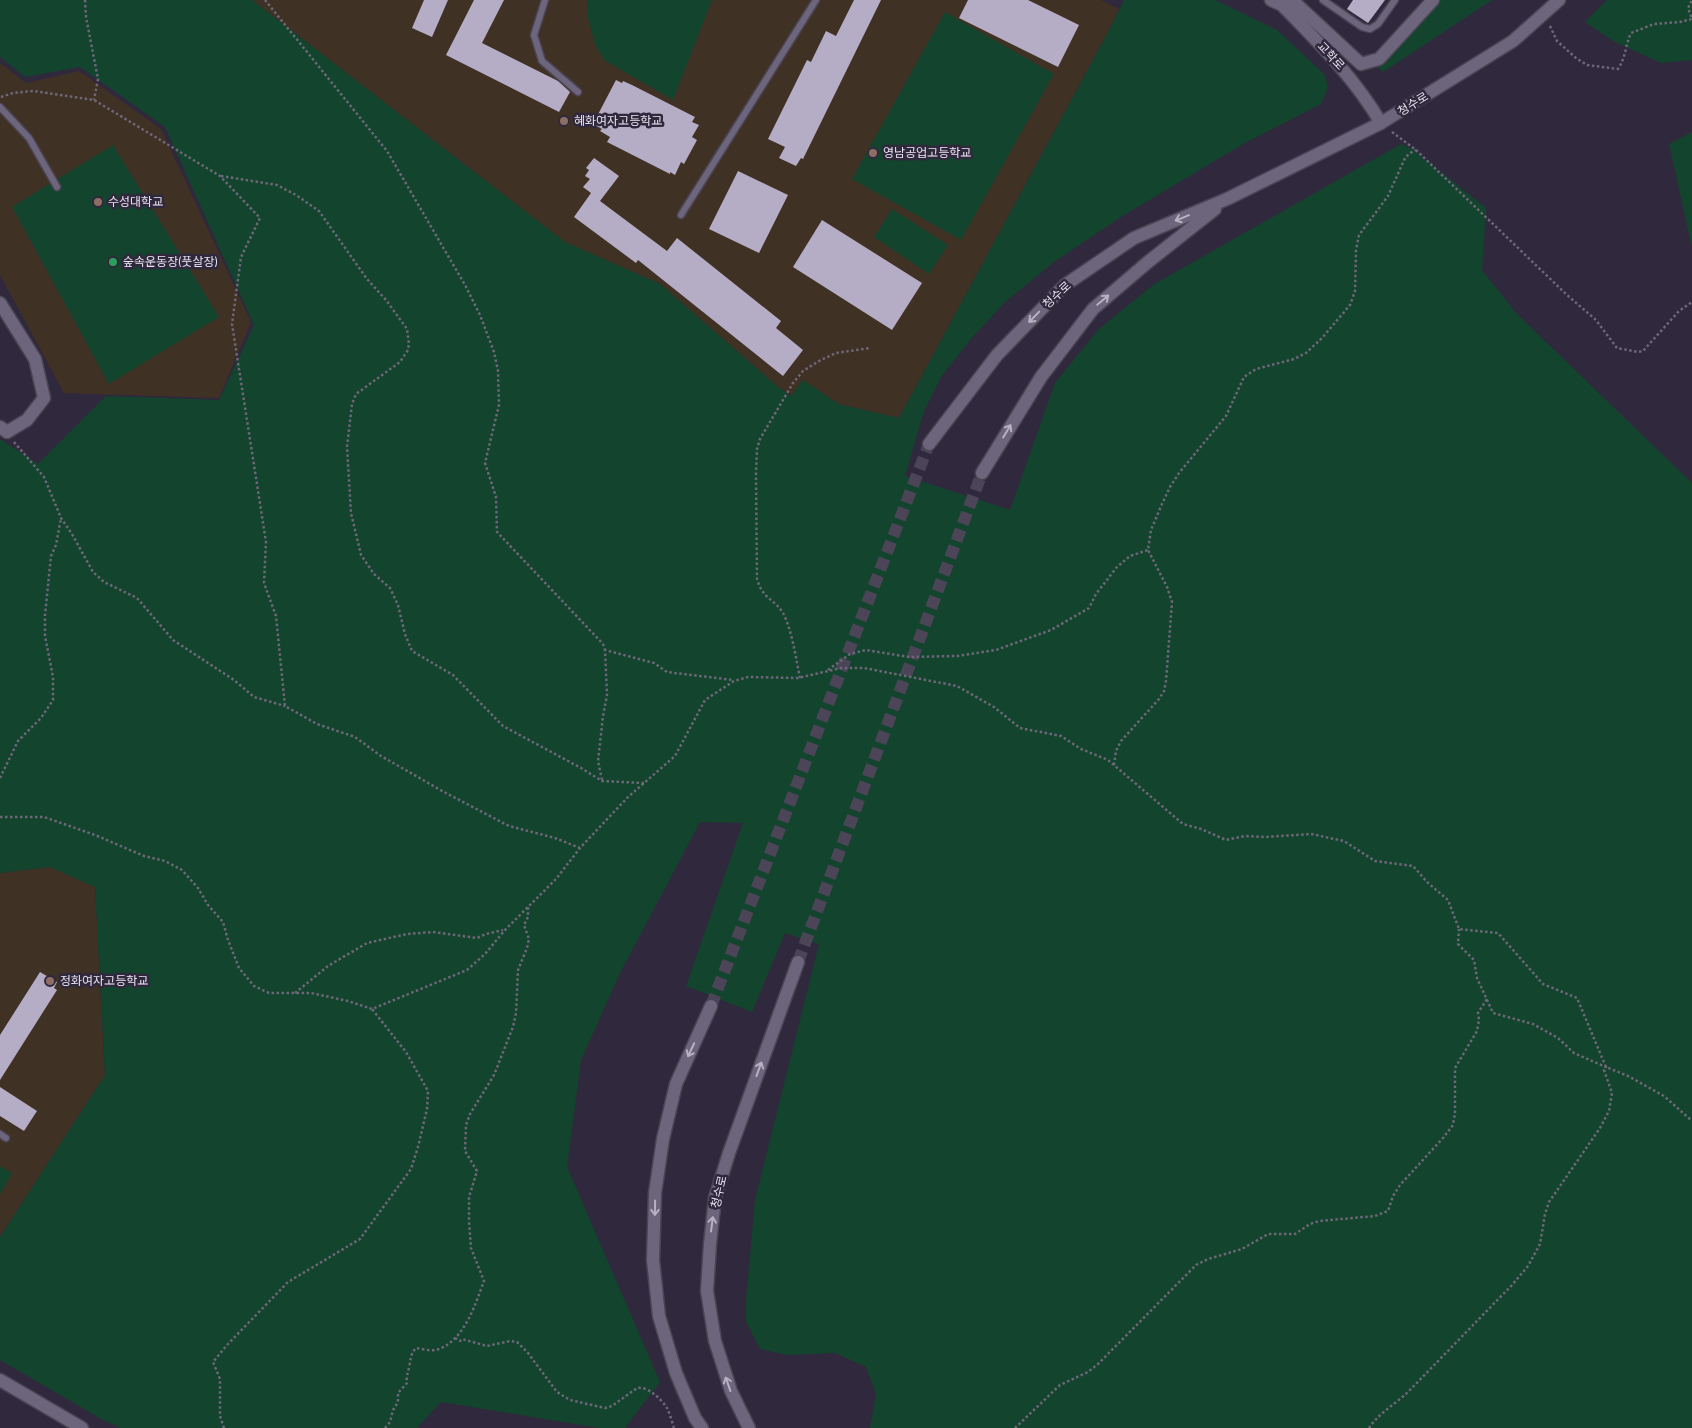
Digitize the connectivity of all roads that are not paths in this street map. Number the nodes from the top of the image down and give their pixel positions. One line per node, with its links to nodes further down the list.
1 (545, 0): 9 (lane)
2 (816, 0): 14 (lane)
3 (1271, 0): 11 (main road, 교학로)
4 (1292, 0): 7 (main road)
5 (1323, 0): 6 (lane)
6 (1395, 0)
7 (1433, 0)
8 (1559, 0): 11 (main road, 청수로)
9 (578, 92)
10 (0, 107): 12 (lane)
11 (1381, 123): 13 (main road, 청수로)
12 (57, 187)
13 (1227, 199): 17 (main road, 청수로, one-way to 17); 18 (main road, 청수로, one-way to 13)
14 (681, 215)
15 (0, 303): 16 (main road)
16 (4, 430)
17 (929, 444)
18 (982, 473)
19 (798, 962): 24 (main road, 청수로, one-way to 19)
20 (711, 1006): 23 (main road, one-way to 23)
21 (0, 1380): 22 (main road)
22 (82, 1428)
23 (702, 1428)
24 (749, 1428)

